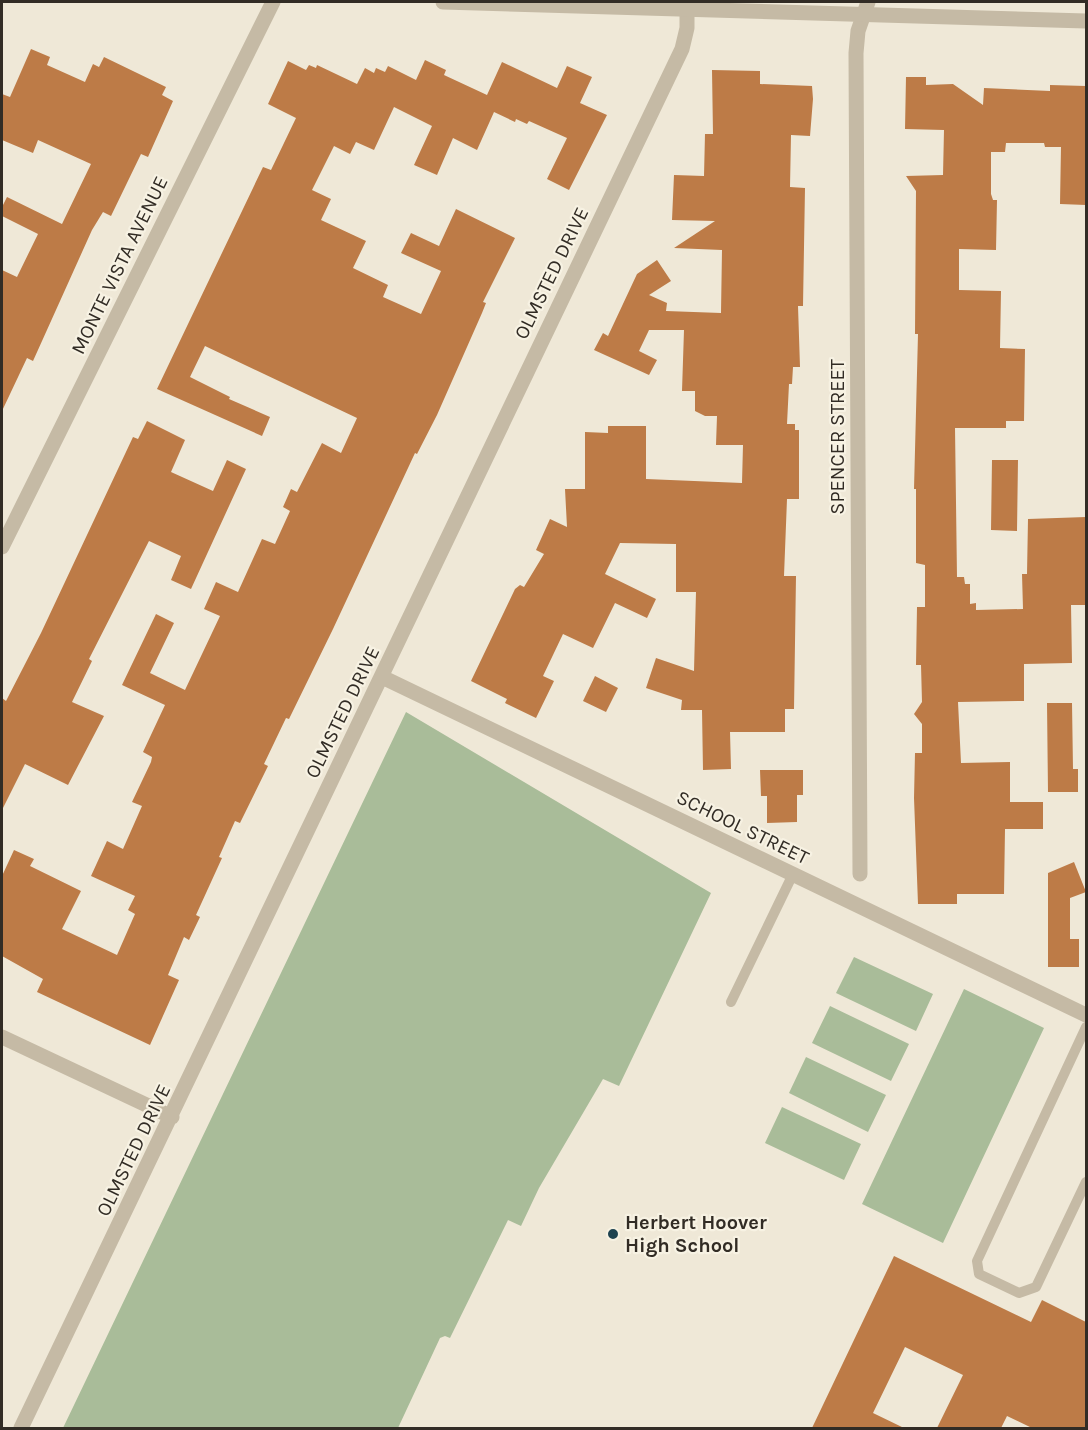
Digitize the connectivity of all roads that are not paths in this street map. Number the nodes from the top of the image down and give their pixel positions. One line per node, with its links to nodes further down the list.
1 (273, 2): 6 (street, MONTE VISTA AVENUE)
2 (443, 2): 4 (street)
3 (865, 8): 4 (street); 5 (street); 9 (street, SPENCER STREET)
4 (687, 9): 7 (street, OLMSTED DRIVE)
5 (1086, 21)
6 (2, 547)
7 (382, 677): 8 (street, SCHOOL STREET); 14 (street, OLMSTED DRIVE)
8 (793, 874): 10 (lane); 11 (street, SCHOOL STREET)
9 (860, 874)
10 (731, 1002)
11 (1086, 1015)
12 (1086, 1027): 15 (lane)
13 (2, 1037): 14 (street)
14 (172, 1117): 16 (street, OLMSTED DRIVE)
15 (1086, 1182)
16 (21, 1428)

